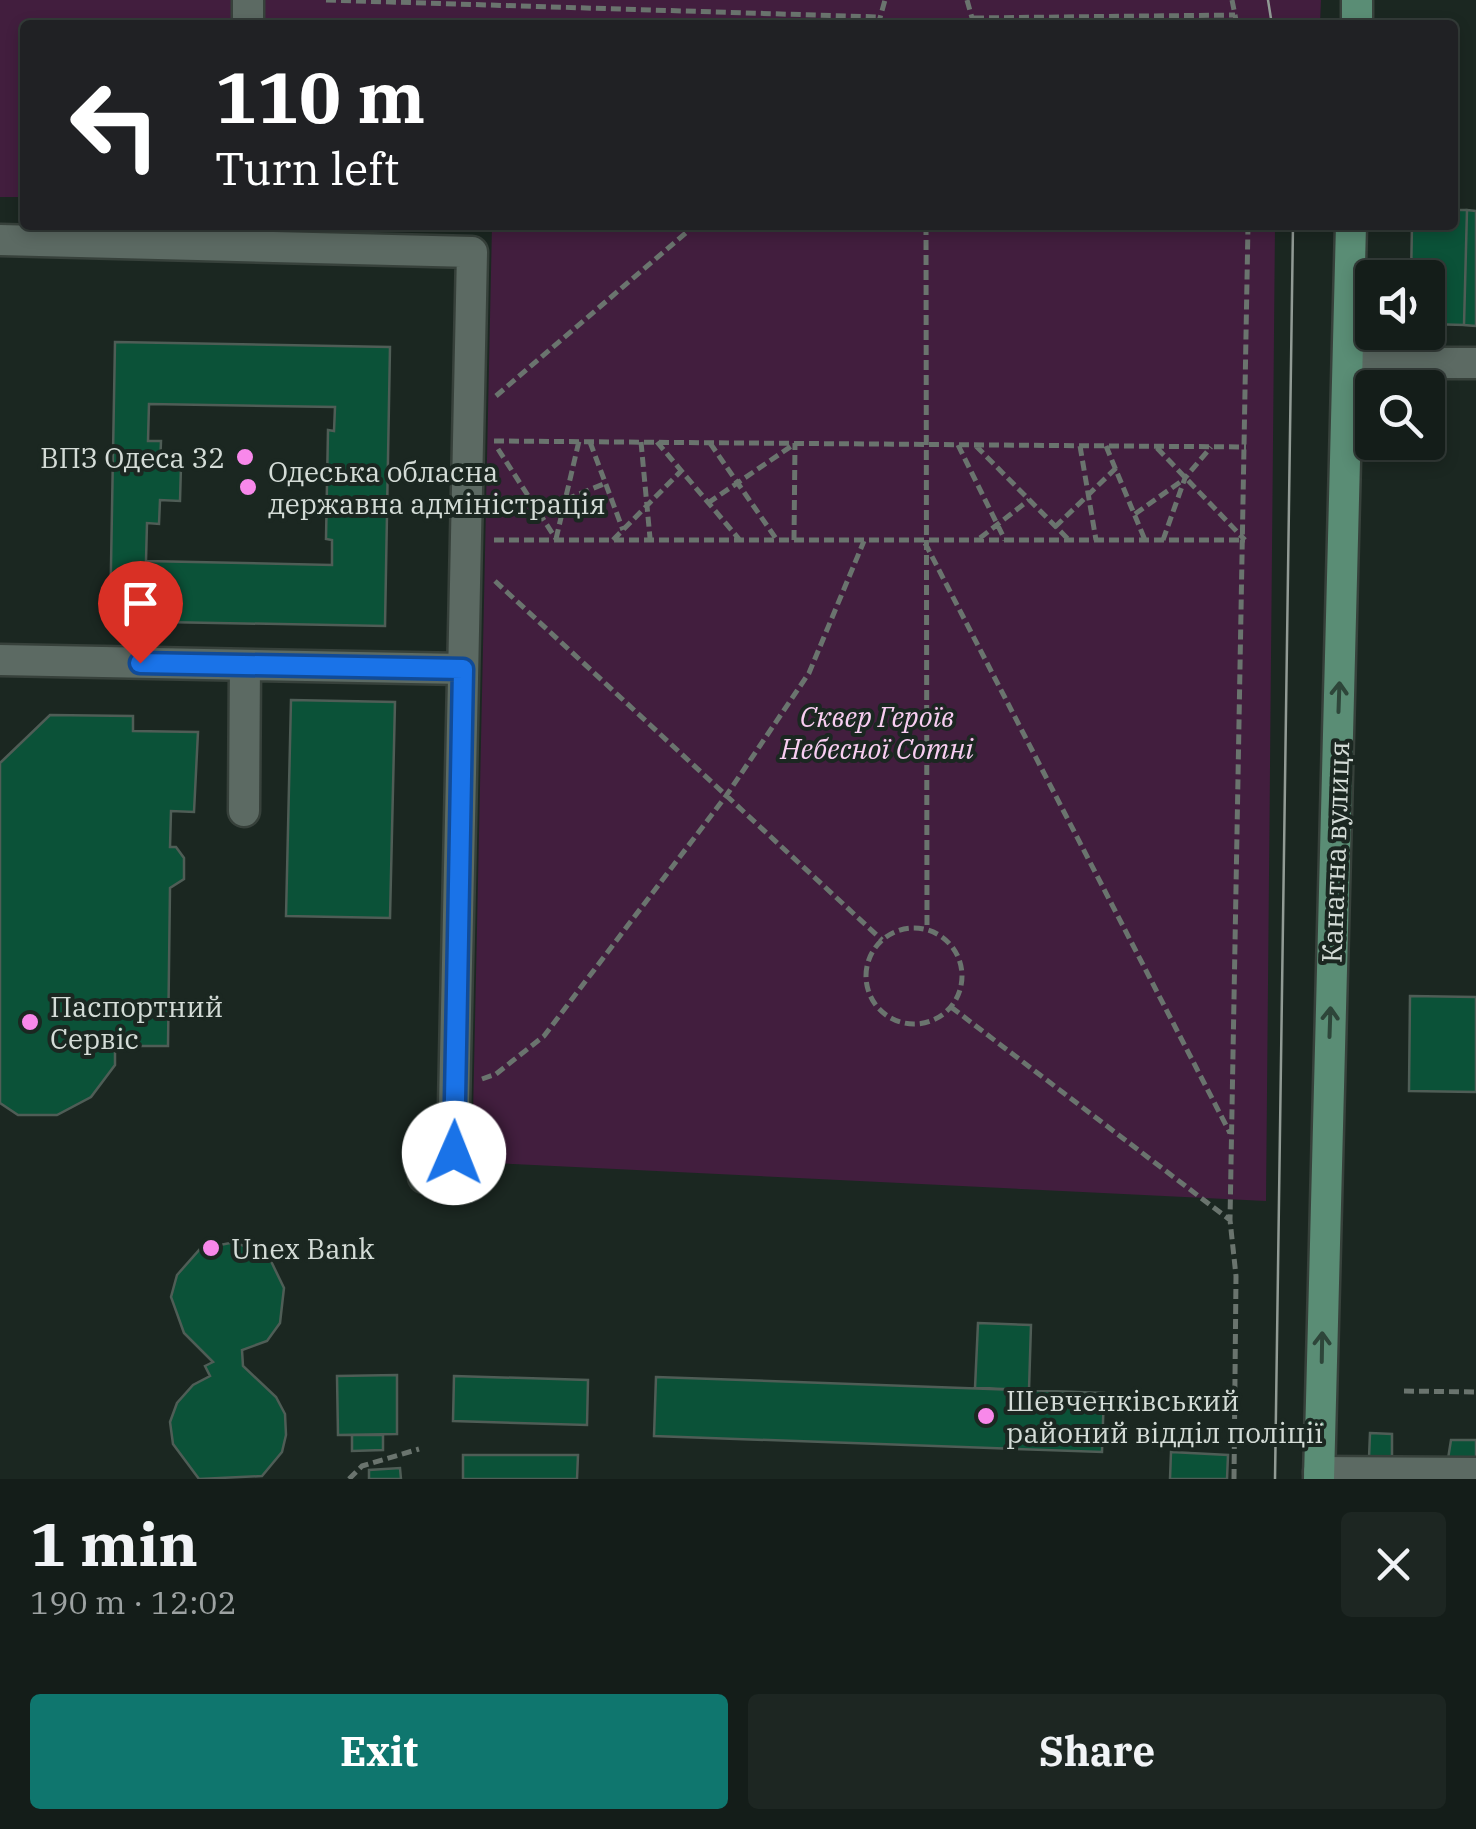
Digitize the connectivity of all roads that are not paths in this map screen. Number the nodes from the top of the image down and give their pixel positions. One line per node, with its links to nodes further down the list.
1 (1352, 230): 4 (main road, Канатна вулиця)
2 (248, 236): 3 (lane); 8 (lane)
3 (0, 240)
4 (1348, 364): 5 (lane); 12 (main road, Канатна вулиця, one-way to 4)
5 (1476, 364)
6 (0, 660): 7 (lane)
7 (245, 666): 8 (lane); 9 (lane)
8 (463, 669): 10 (lane)
9 (244, 811)
10 (424, 1176)
11 (1476, 1472): 12 (lane)
12 (1319, 1476)

